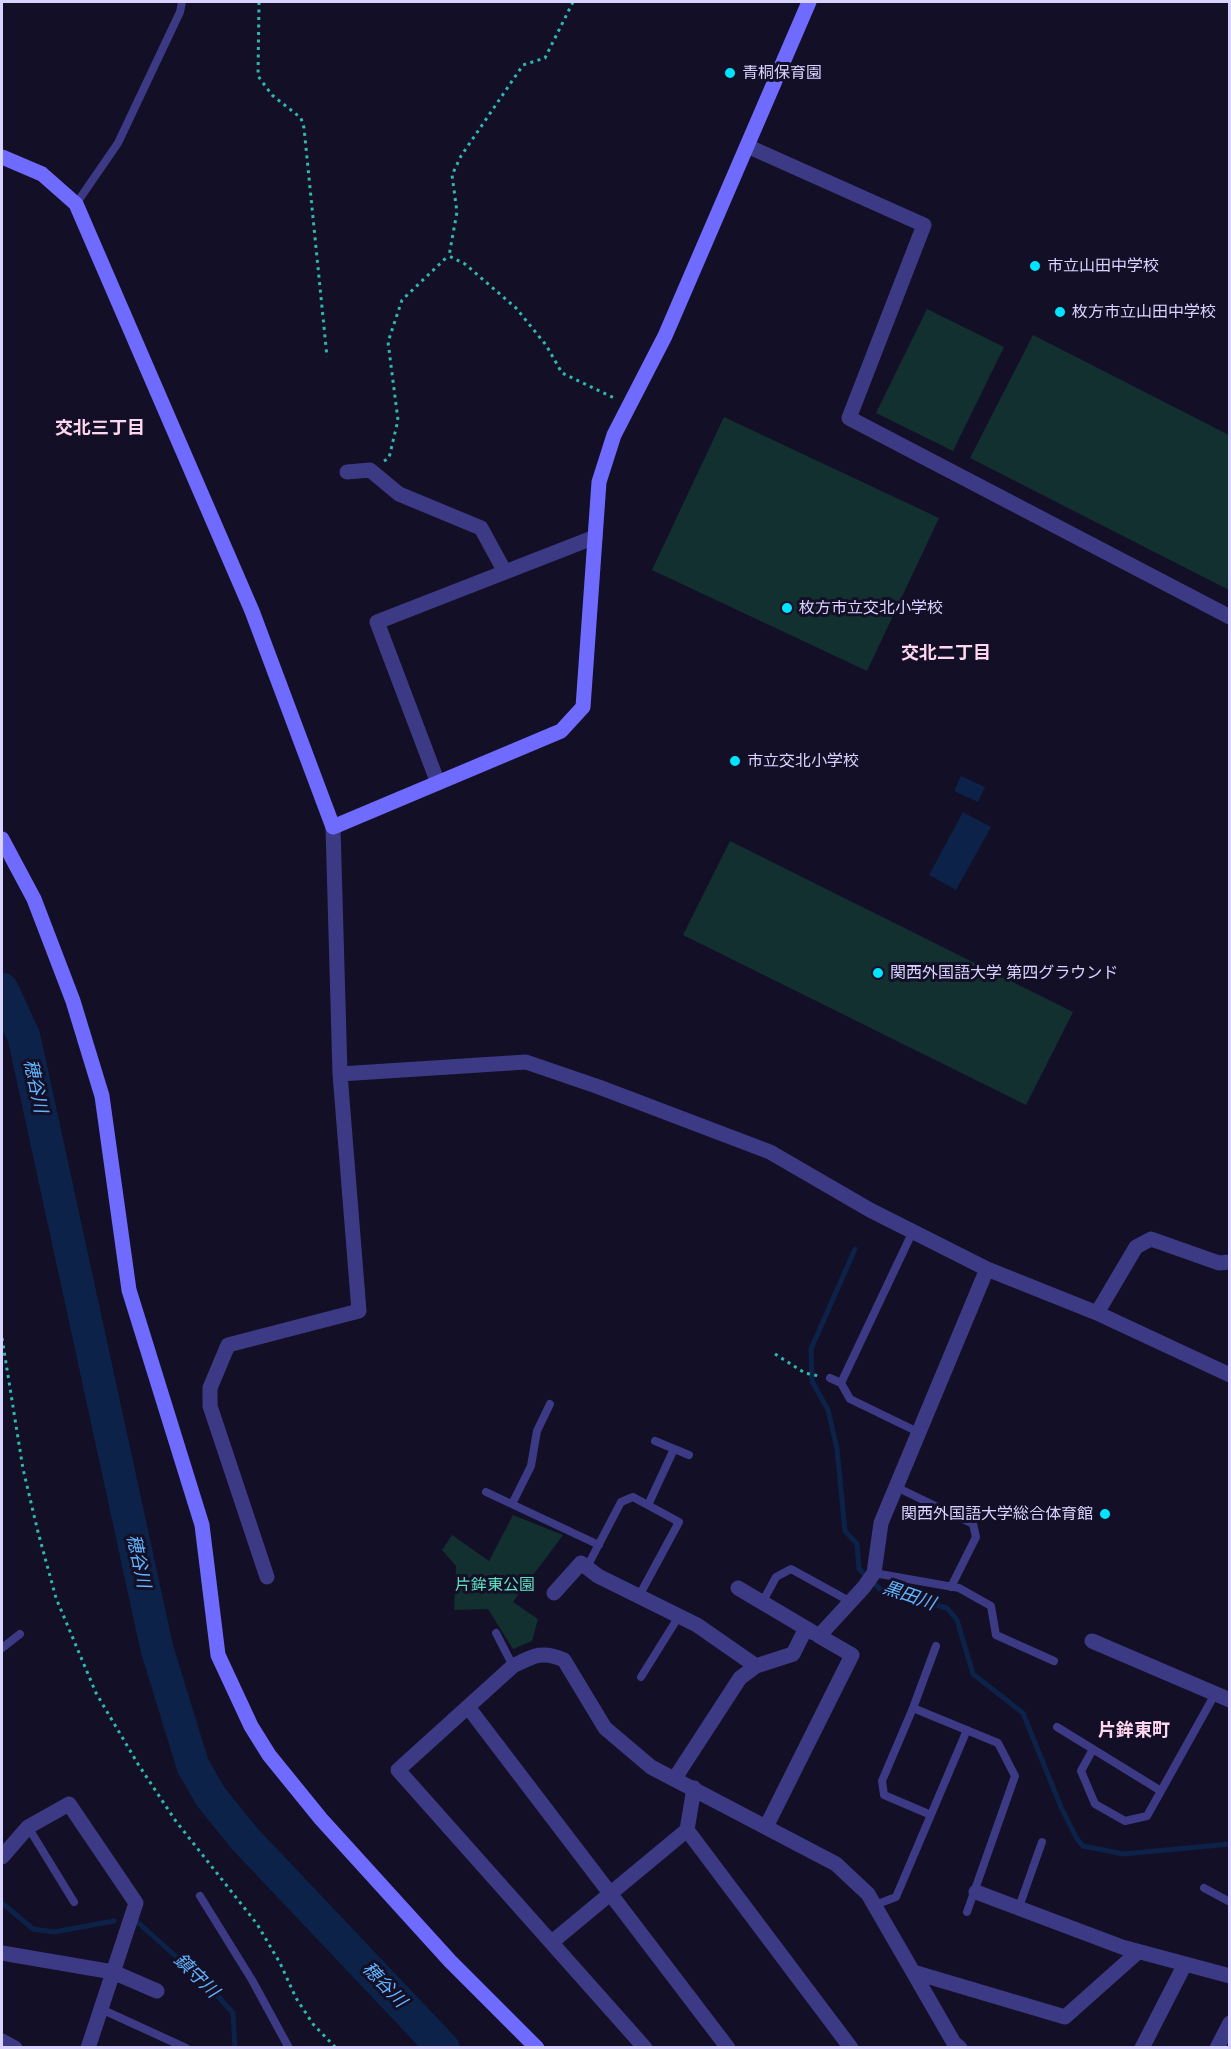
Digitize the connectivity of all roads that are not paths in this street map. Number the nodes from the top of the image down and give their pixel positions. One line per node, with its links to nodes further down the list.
1 (182, 2): 5 (lane)
2 (809, 2): 3 (street)
3 (747, 146): 7 (street); 9 (street)
4 (2, 157): 5 (street)
5 (76, 204): 11 (street)
6 (347, 472): 8 (street)
7 (595, 537): 8 (street); 10 (street)
8 (505, 572): 10 (street)
9 (1230, 617)
10 (438, 783): 11 (street)
11 (333, 827): 13 (street)
12 (2, 839): 91 (street)
13 (340, 1074): 14 (street); 32 (street)
14 (913, 1231): 16 (street); 20 (lane)
15 (1230, 1262): 17 (street)
16 (987, 1269): 17 (street); 22 (street)
17 (1097, 1313): 18 (street)
18 (1230, 1376)
19 (830, 1378): 20 (lane)
20 (841, 1383): 22 (lane)
21 (549, 1404): 28 (lane)
22 (918, 1432): 26 (street)
23 (655, 1441): 24 (lane)
24 (674, 1449): 25 (lane); 29 (lane)
25 (689, 1455)
26 (895, 1486): 33 (street); 34 (lane)
27 (486, 1492): 28 (lane)
28 (512, 1504): 30 (lane)
29 (648, 1505): 30 (lane); 37 (lane)
30 (598, 1545): 31 (lane)
31 (587, 1568): 36 (street); 37 (street)
32 (267, 1577)
33 (870, 1578): 34 (lane); 38 (street)
34 (951, 1587): 47 (lane)
35 (738, 1588): 39 (street)
36 (554, 1593)
37 (639, 1596): 40 (street)
38 (851, 1602): 39 (lane); 41 (street)
39 (762, 1603): 41 (street)
40 (679, 1616): 49 (street); 50 (lane)
41 (813, 1632): 49 (street); 62 (street)
42 (496, 1633): 48 (lane)
43 (20, 1634): 46 (lane)
44 (1092, 1641): 51 (street)
45 (936, 1646): 53 (lane)
46 (2, 1648)
47 (1054, 1661)
48 (513, 1666): 52 (street); 57 (street)
49 (756, 1666): 57 (street)
50 (641, 1677)
51 (1222, 1697): 59 (lane)
52 (468, 1707): 68 (street); 75 (street)
53 (913, 1708): 55 (lane); 60 (lane)
54 (1057, 1726): 56 (lane)
55 (967, 1730): 60 (lane); 67 (lane)
56 (1093, 1749): 59 (lane); 59 (lane)
57 (675, 1778): 58 (street)
58 (694, 1788): 62 (street); 63 (street)
59 (1161, 1791)
60 (931, 1815): 72 (lane)
61 (28, 1827): 65 (street); 70 (lane); 79 (street)
62 (766, 1827): 72 (street)
63 (687, 1830): 68 (street); 94 (street)
64 (1042, 1842): 73 (lane)
65 (2, 1857)
66 (1204, 1888): 71 (lane)
67 (976, 1892): 73 (street); 74 (lane)
68 (610, 1893): 75 (street); 93 (street)
69 (200, 1896): 90 (lane)
70 (74, 1902)
71 (1230, 1902)
72 (874, 1905): 80 (street)
73 (1019, 1908): 76 (street)
74 (968, 1912)
75 (552, 1942): 92 (street)
76 (1138, 1952): 78 (street); 80 (street)
77 (2, 1953): 79 (street)
78 (1185, 1964): 81 (street); 95 (street)
79 (113, 1972): 82 (street); 83 (street)
80 (913, 1972): 86 (street)
81 (1230, 1976)
82 (157, 1991)
83 (101, 2009): 88 (street); 89 (lane)
84 (1230, 2023): 96 (street)
85 (2, 2041): 87 (street)
86 (954, 2046)
87 (15, 2048)
88 (88, 2048)
89 (186, 2048)
90 (289, 2048)
91 (537, 2048)
92 (645, 2048)
93 (728, 2048)
94 (851, 2048)
95 (1142, 2048)
96 (1216, 2048)

